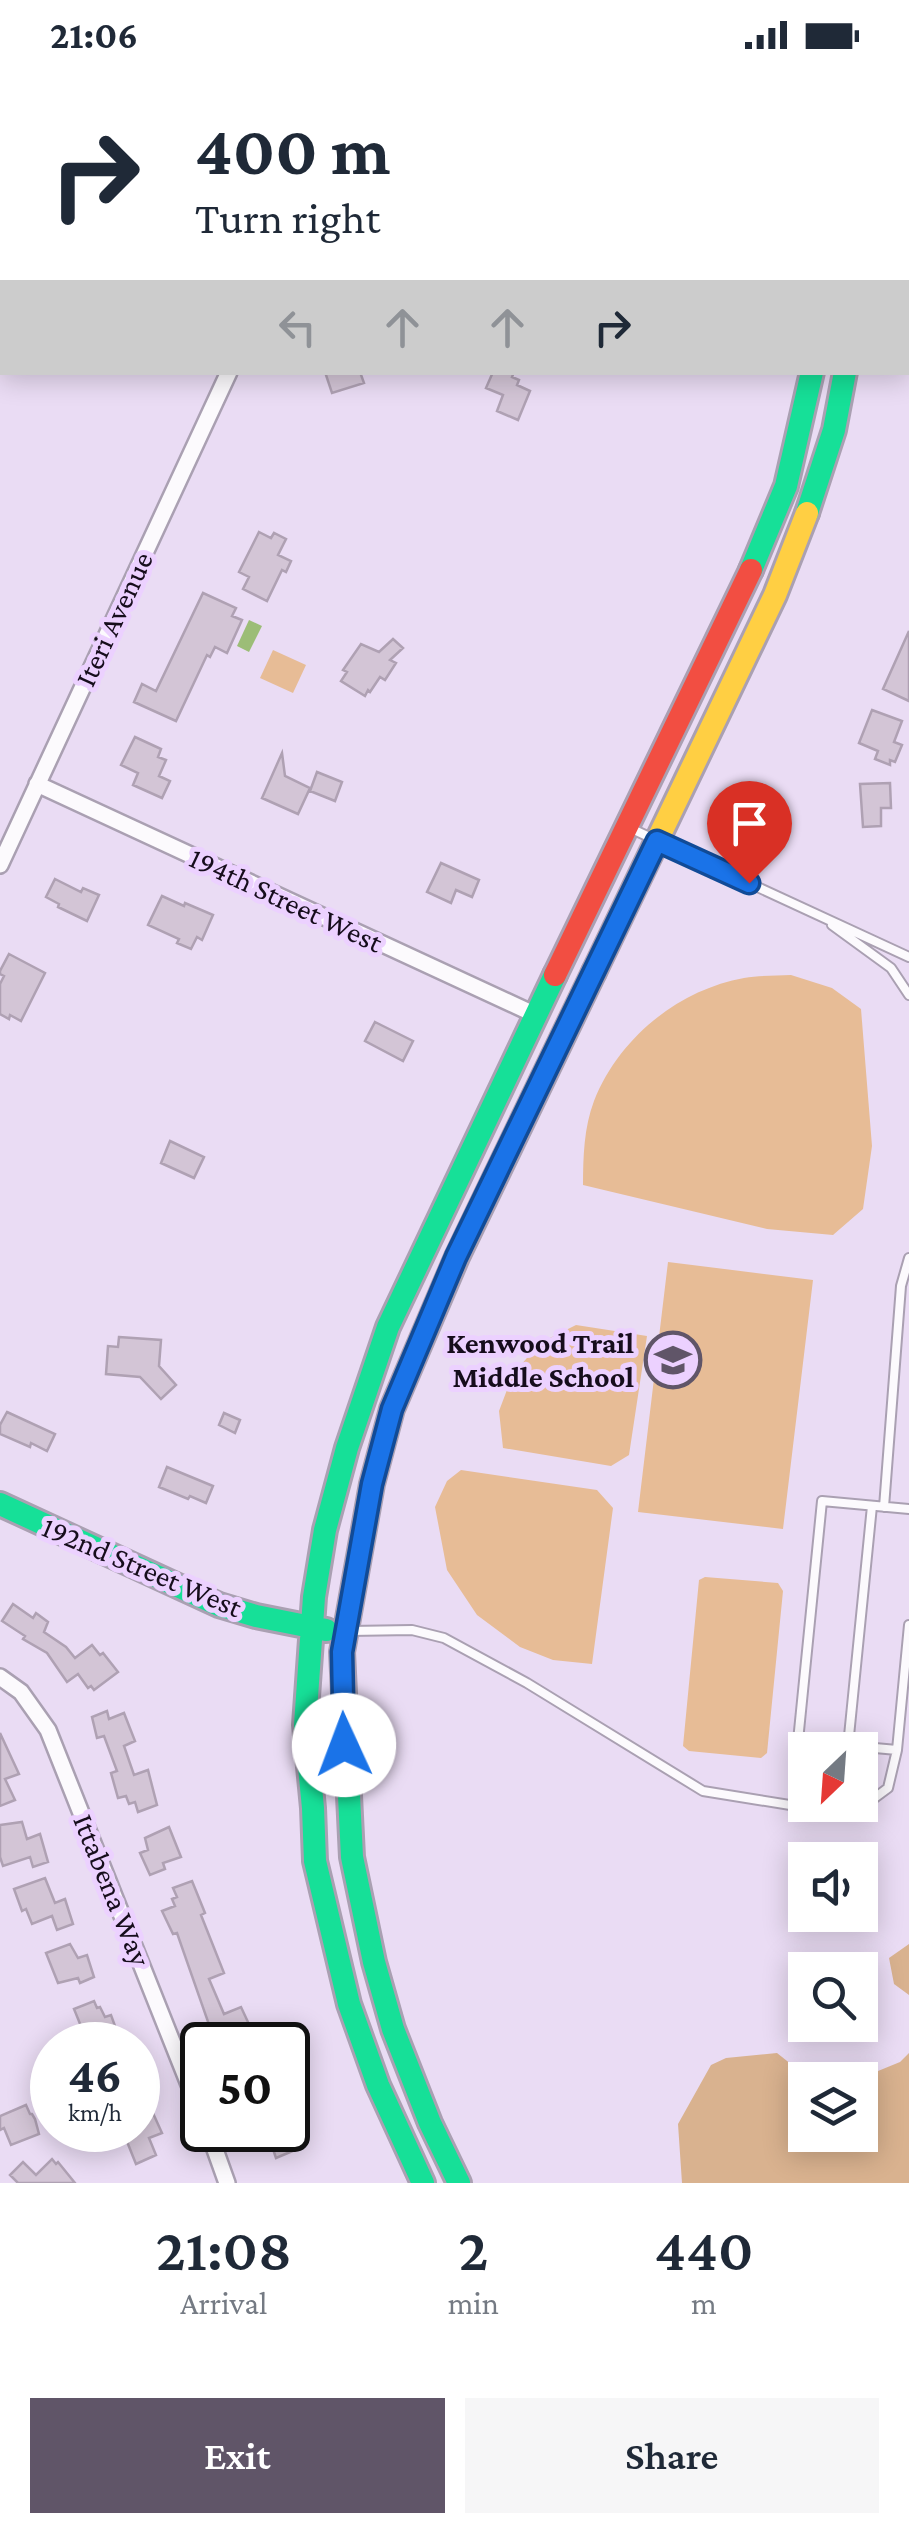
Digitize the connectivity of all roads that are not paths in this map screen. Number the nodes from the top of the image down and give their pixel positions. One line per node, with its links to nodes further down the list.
1 (228, 375): 4 (street, Iteri Avenue)
2 (811, 375): 5 (main road)
3 (845, 375): 6 (main road)
4 (37, 784): 7 (street, Iteri Avenue); 11 (street, 194th Street West)
5 (627, 827): 6 (lane); 11 (main road)
6 (657, 841): 8 (lane); 20 (main road)
7 (0, 865)
8 (819, 915): 9 (lane); 10 (lane)
9 (909, 957)
10 (909, 995)
11 (536, 1015): 19 (main road)
12 (909, 1258): 13 (lane)
13 (906, 1277): 16 (lane)
14 (0, 1504): 19 (main road, 192nd Street West)
15 (872, 1506): 16 (lane); 22 (lane); 23 (lane)
16 (884, 1507): 17 (lane)
17 (909, 1509)
18 (909, 1625): 25 (lane)
19 (311, 1628): 20 (main road, 192nd Street West); 29 (main road)
20 (345, 1632): 25 (lane); 30 (main road)
21 (0, 1678): 26 (street, Ittabena Way)
22 (799, 1732)
23 (849, 1732)
24 (878, 1748): 25 (lane)
25 (897, 1750)
26 (180, 2061)
27 (216, 2152): 28 (street)
28 (228, 2183)
29 (422, 2183)
30 (459, 2183)

